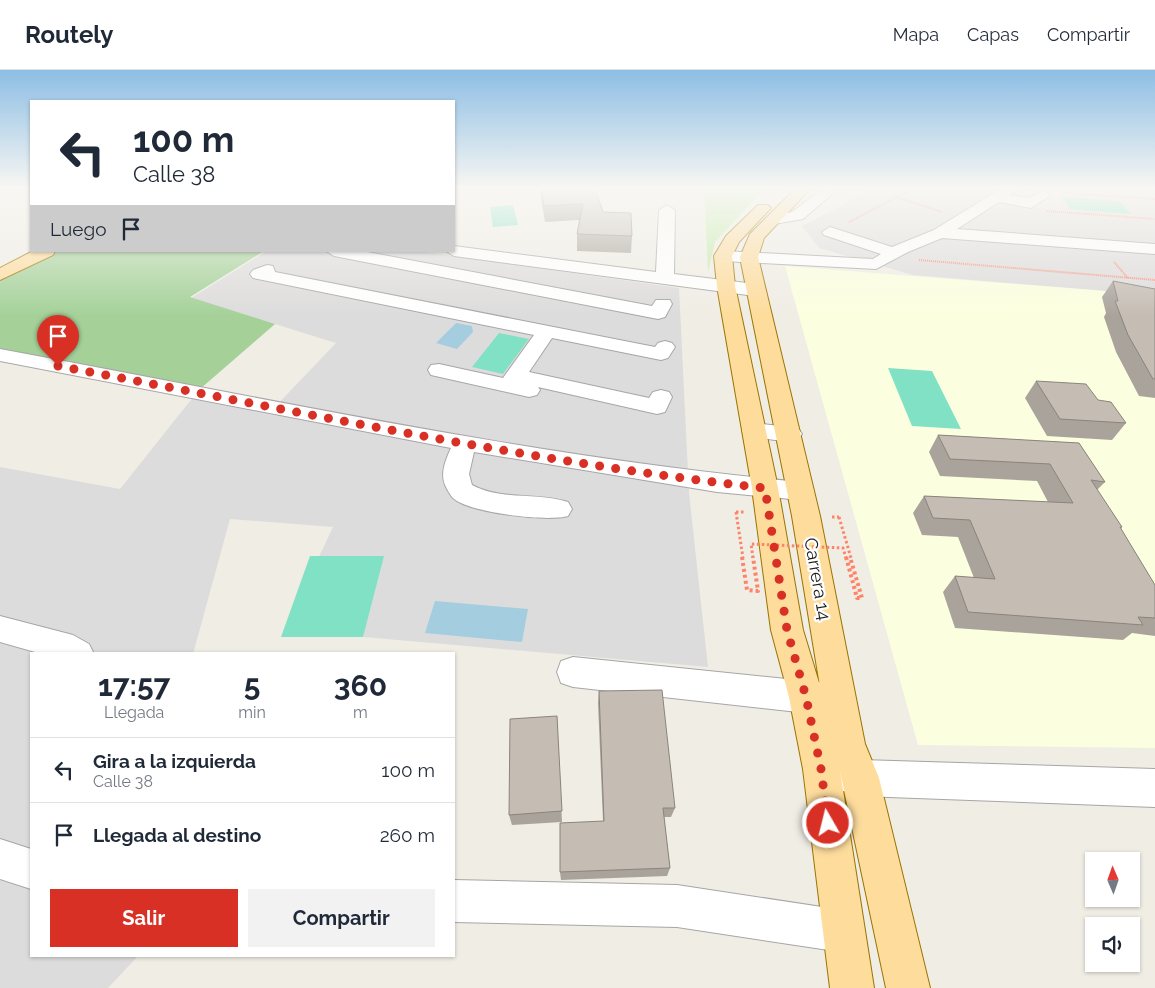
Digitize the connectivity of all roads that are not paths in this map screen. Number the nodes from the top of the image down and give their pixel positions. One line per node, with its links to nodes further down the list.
1 (666, 231): 18 (street)
2 (741, 231): 13 (main road)
3 (762, 231): 13 (main road)
4 (943, 231): 6 (street)
5 (830, 232): 12 (street)
6 (940, 233): 7 (street); 12 (street)
7 (1155, 249)
8 (30, 251): 15 (main road)
9 (455, 251): 14 (street)
10 (45, 252): 17 (main road)
11 (338, 252): 21 (street)
12 (895, 253): 13 (street)
13 (736, 256): 19 (main road); 20 (main road, Carrera 14)
14 (518, 259): 18 (street); 21 (street)
15 (0, 266)
16 (267, 270): 21 (street)
17 (0, 275)
18 (665, 278): 19 (street)
19 (726, 286): 20 (street); 29 (main road)
20 (755, 290): 30 (main road, Carrera 14)
21 (487, 293): 22 (street); 23 (street)
22 (663, 304)
23 (546, 332): 24 (street); 27 (street)
24 (665, 347)
25 (0, 355): 31 (street)
26 (439, 370): 27 (street)
27 (517, 384): 28 (street)
28 (661, 397)
29 (754, 431): 30 (street); 32 (main road)
30 (790, 434): 33 (main road, Carrera 14)
31 (465, 443): 32 (street); 34 (street)
32 (765, 488): 33 (street); 38 (main road)
33 (801, 491): 39 (main road, Carrera 14)
34 (559, 508)
35 (0, 629): 36 (street)
36 (74, 652)
37 (572, 672): 38 (street)
38 (806, 697): 39 (street); 40 (main road)
39 (839, 700): 41 (main road, Carrera 14)
40 (821, 769): 41 (street); 46 (main road)
41 (861, 778): 42 (street); 48 (main road, Carrera 14)
42 (1155, 788)
43 (0, 860): 44 (street)
44 (30, 869)
45 (455, 901): 46 (street)
46 (842, 931): 47 (main road)
47 (852, 988)
48 (908, 988)

